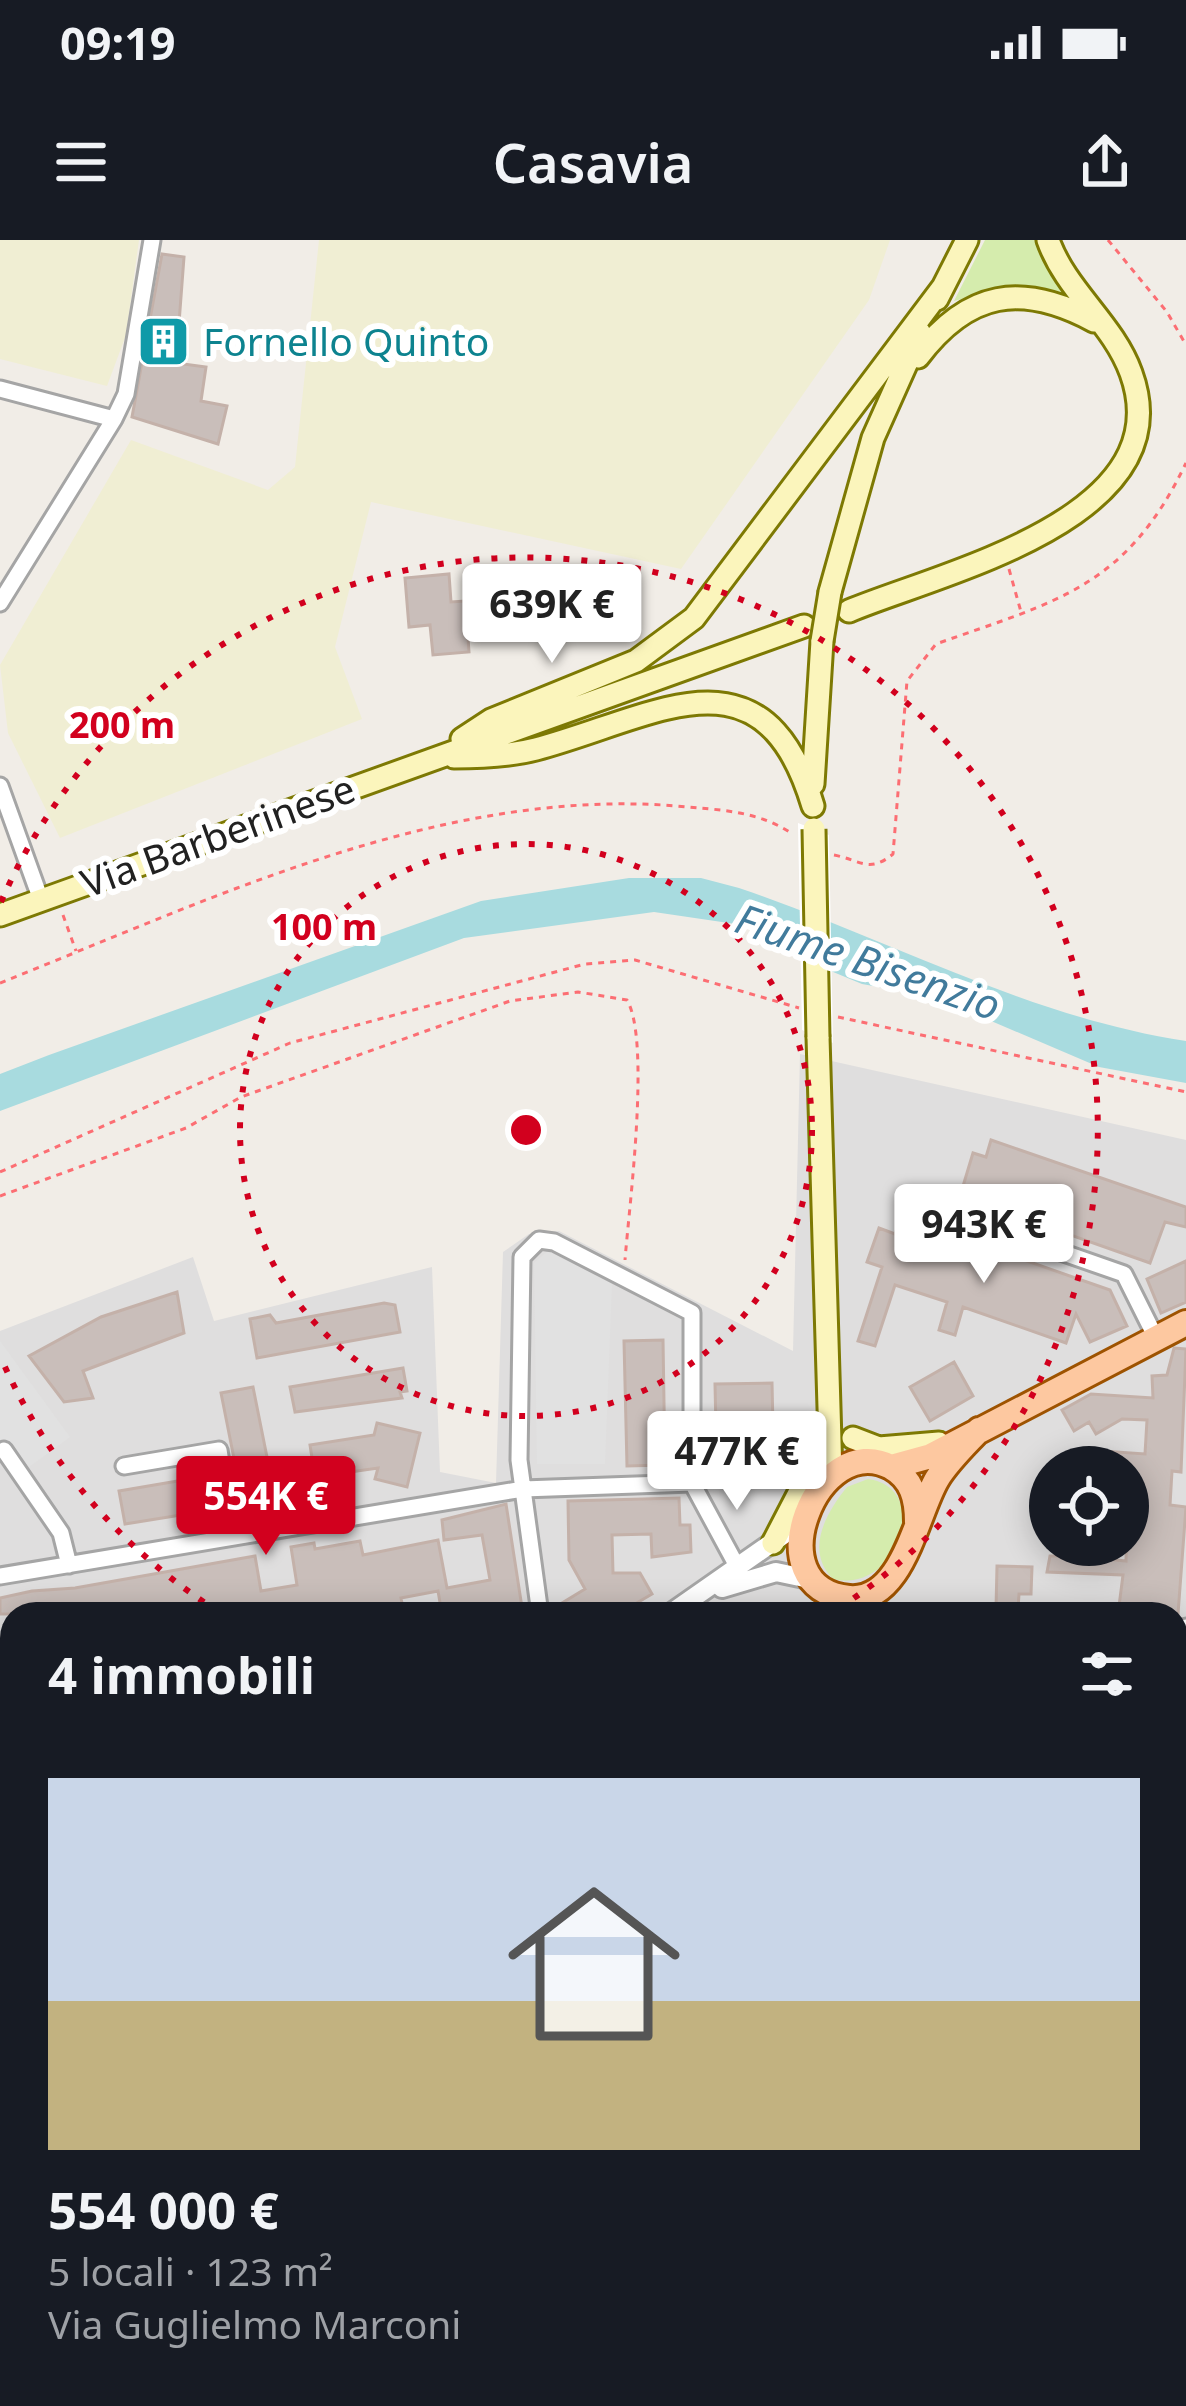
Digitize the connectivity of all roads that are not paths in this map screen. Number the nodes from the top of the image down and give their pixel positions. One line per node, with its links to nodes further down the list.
1 (152, 240): 8 (street)
2 (967, 240): 4 (main road)
3 (1048, 240): 5 (main road)
4 (943, 287): 7 (main road); 13 (main road)
5 (1099, 323): 7 (main road); 11 (main road)
6 (0, 389): 8 (street)
7 (889, 396): 15 (main road, bridge)
8 (114, 419): 9 (street)
9 (6, 582): 10 (street)
10 (0, 603)
11 (849, 611)
12 (804, 626): 13 (main road)
13 (435, 758): 15 (main road); 16 (main road, Via Barberinese)
14 (0, 786): 16 (street)
15 (813, 806): 21 (main road, bridge)
16 (49, 897): 17 (main road, Via Barberinese)
17 (0, 915)
18 (912, 1200): 20 (street)
19 (1186, 1323): 20 (main road)
20 (1156, 1338): 22 (main road)
21 (827, 1380): 23 (main road); 27 (main road); 33 (main road)
22 (971, 1433): 23 (main road); 25 (main road); 31 (main road)
23 (853, 1438): 25 (main road)
24 (4, 1450): 34 (street)
25 (885, 1465): 27 (main road); 31 (main road)
26 (124, 1466): 32 (street)
27 (831, 1475): 30 (main road)
28 (692, 1483): 29 (street); 29 (street); 35 (street)
29 (523, 1489): 32 (street); 39 (street)
30 (809, 1512): 33 (street); 38 (main road)
31 (917, 1522): 36 (main road)
32 (232, 1537): 34 (street)
33 (773, 1543): 35 (street)
34 (69, 1564): 37 (street)
35 (738, 1568): 40 (street)
36 (892, 1575): 38 (main road); 42 (main road)
37 (0, 1576)
38 (824, 1588): 40 (street); 41 (main road)
39 (538, 1602)
40 (690, 1602)
41 (840, 1602)
42 (883, 1602)

